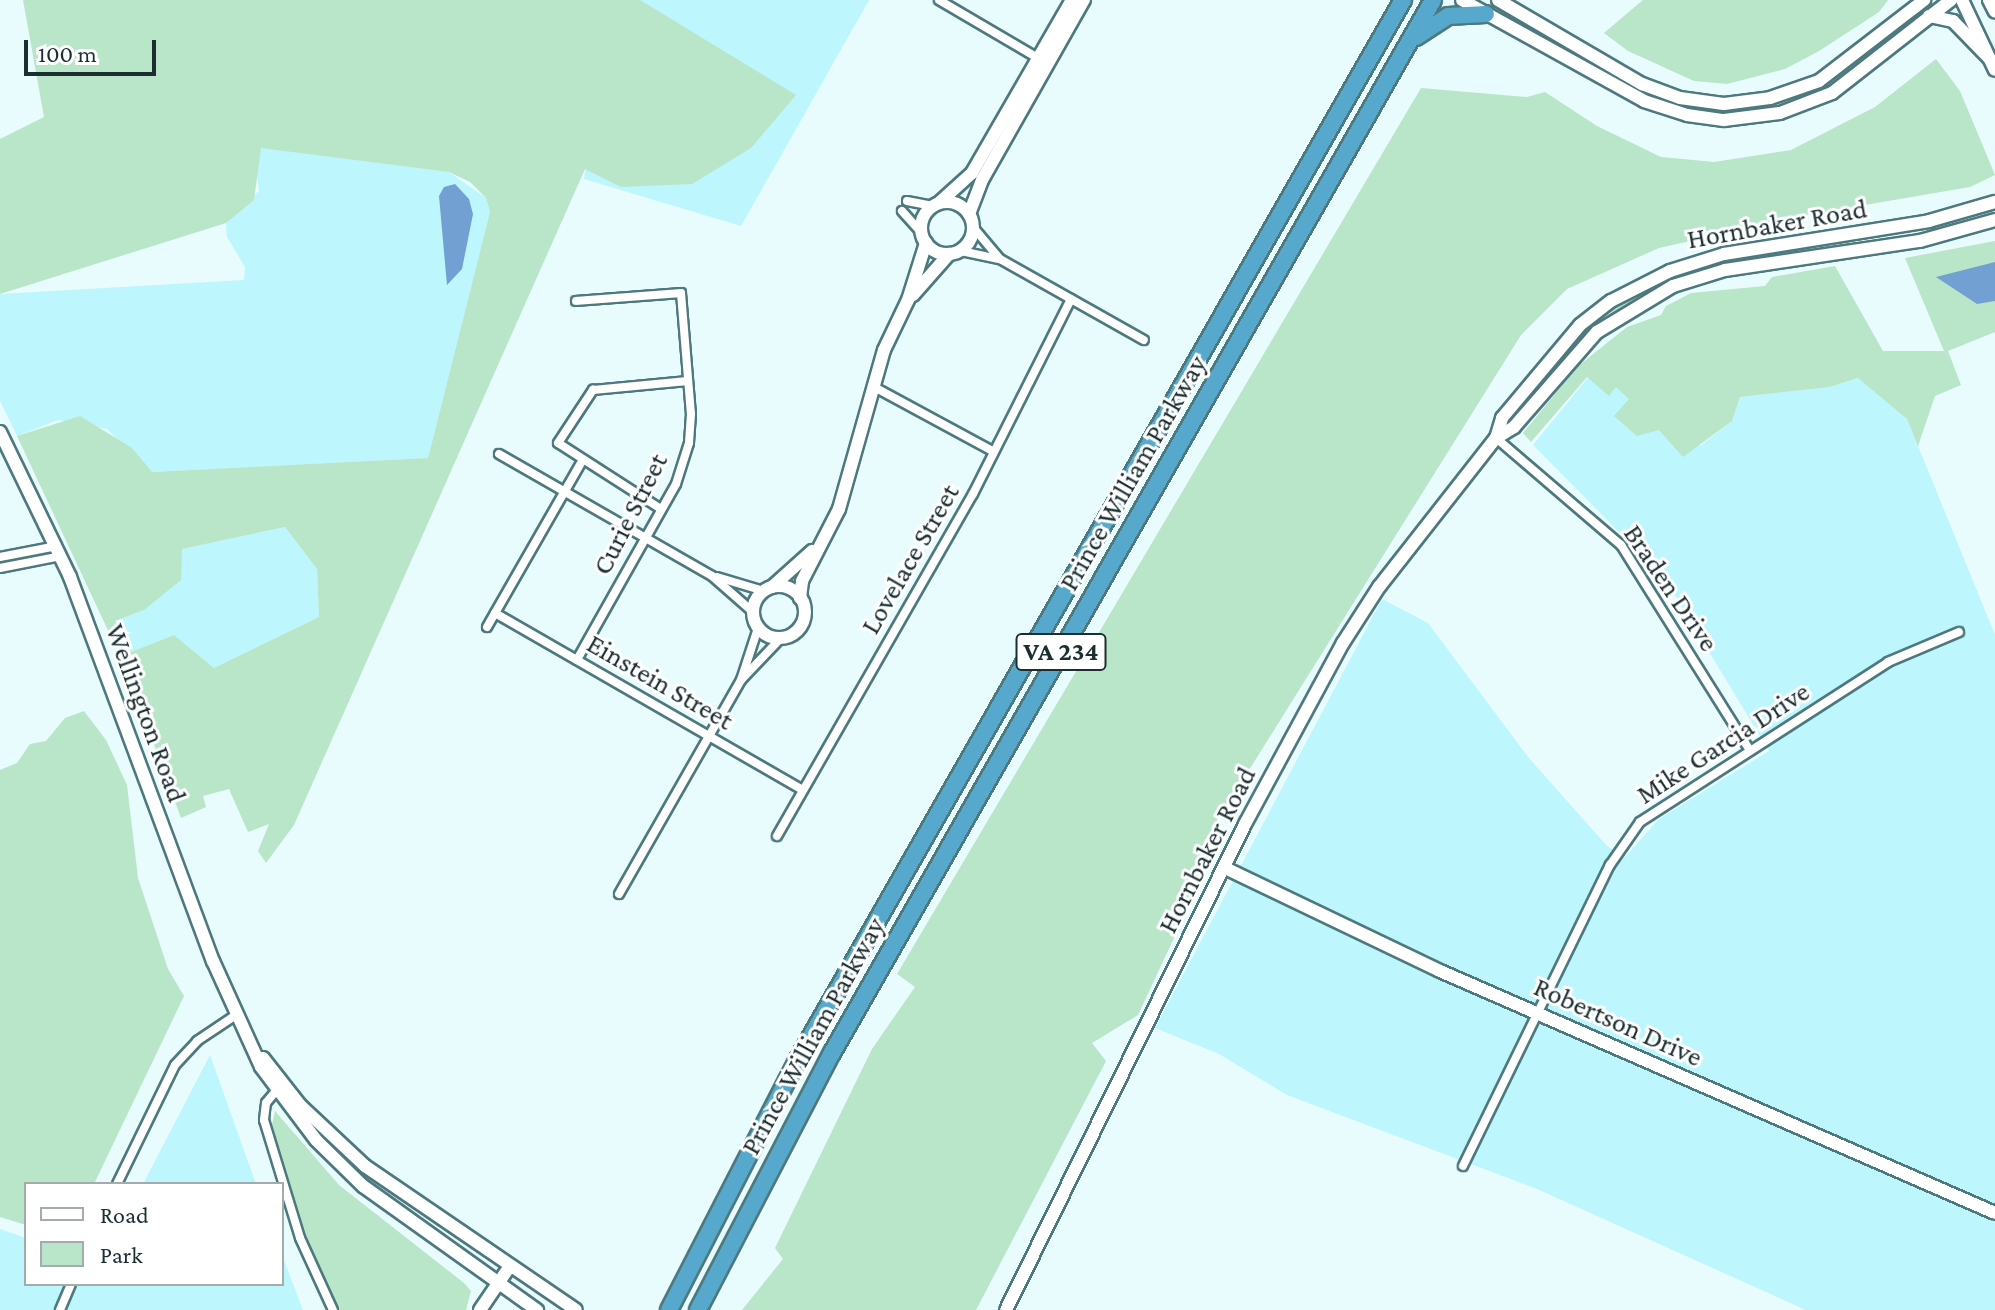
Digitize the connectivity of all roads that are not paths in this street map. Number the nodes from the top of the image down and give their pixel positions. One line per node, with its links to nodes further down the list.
1 (939, 0): 16 (street)
2 (1072, 0): 16 (main road)
3 (1084, 0): 24 (main road)
4 (1403, 0): 75 (highway, Prince William Parkway / VA 234)
5 (1433, 0): 15 (highway, Prince William Parkway / VA 234)
6 (1462, 0): 13 (main road)
7 (1498, 0): 18 (main road)
8 (1924, 0): 18 (main road)
9 (1951, 0): 14 (main road)
10 (1962, 0): 17 (main road)
11 (1989, 0): 12 (main road)
12 (1995, 12)
13 (1486, 14): 15 (highway); 19 (main road)
14 (1929, 16): 17 (main road); 19 (main road)
15 (1408, 43): 83 (highway, Prince William Parkway / VA 234)
16 (1038, 58): 22 (main road)
17 (1992, 64)
18 (1746, 102): 19 (main road)
19 (1747, 118)
20 (907, 201): 22 (street)
21 (1995, 202): 36 (main road, Hornbaker Road)
22 (936, 204): 24 (main road); 26 (main road)
23 (902, 211): 26 (street)
24 (971, 220): 27 (main road); 28 (street)
25 (1995, 220): 36 (main road, Hornbaker Road)
26 (924, 238): 27 (main road); 30 (main road)
27 (955, 252): 28 (street); 30 (main road)
28 (1000, 259): 29 (street)
29 (1071, 299): 32 (street); 37 (street, Lovelace Street)
30 (908, 300): 34 (main road)
31 (576, 301): 33 (street, Curie Street)
32 (1144, 340)
33 (688, 381): 39 (street); 41 (street, Curie Street)
34 (874, 387): 37 (street); 43 (main road)
35 (0, 432): 44 (main road, Wellington Road)
36 (1496, 438): 59 (street, Braden Drive); 62 (main road, Hornbaker Road)
37 (994, 452): 60 (street, Lovelace Street)
38 (499, 454): 40 (street)
39 (581, 463): 40 (street); 41 (street)
40 (564, 491): 42 (street); 51 (street)
41 (661, 509): 42 (street, Curie Street)
42 (645, 537): 47 (street); 56 (street, Curie Street)
43 (822, 540): 48 (main road); 49 (main road)
44 (59, 551): 45 (street); 46 (street); 65 (main road, Wellington Road)
45 (0, 557)
46 (0, 568)
47 (712, 576): 48 (street); 50 (street)
48 (768, 589): 49 (main road); 50 (main road)
49 (800, 598): 55 (main road)
50 (753, 612): 53 (main road)
51 (495, 613): 52 (street); 56 (street, Einstein Street)
52 (487, 627)
53 (758, 628): 55 (main road); 57 (street)
54 (1959, 632): 59 (street, Mike Garcia Drive)
55 (780, 639): 57 (street)
56 (577, 660): 58 (street, Einstein Street)
57 (741, 680): 58 (street)
58 (709, 736): 60 (street, Einstein Street); 63 (street)
59 (1750, 751): 64 (street, Mike Garcia Drive)
60 (803, 790): 61 (street, Lovelace Street)
61 (777, 836)
62 (1225, 868): 64 (main road, Robertson Drive); 84 (main road, Hornbaker Road)
63 (619, 894)
64 (1537, 1011): 67 (street, Mike Garcia Drive); 71 (main road, Robertson Drive)
65 (236, 1015): 66 (main road, Wellington Road); 68 (street)
66 (279, 1087): 69 (street); 72 (main road, Wellington Road); 73 (main road, Wellington Road)
67 (1463, 1166)
68 (118, 1182)
69 (283, 1182)
70 (284, 1186): 77 (street)
71 (1995, 1213)
72 (510, 1266): 73 (main road); 80 (main road, Wellington Road)
73 (498, 1283): 78 (main road); 79 (main road, Wellington Road)
74 (70, 1286): 76 (street)
75 (676, 1294): 81 (highway); 82 (highway, Prince William Parkway / VA 234)
76 (60, 1310)
77 (333, 1310)
78 (480, 1310)
79 (537, 1310)
80 (576, 1310)
81 (663, 1310)
82 (669, 1310)
83 (698, 1310)
84 (1006, 1310)

